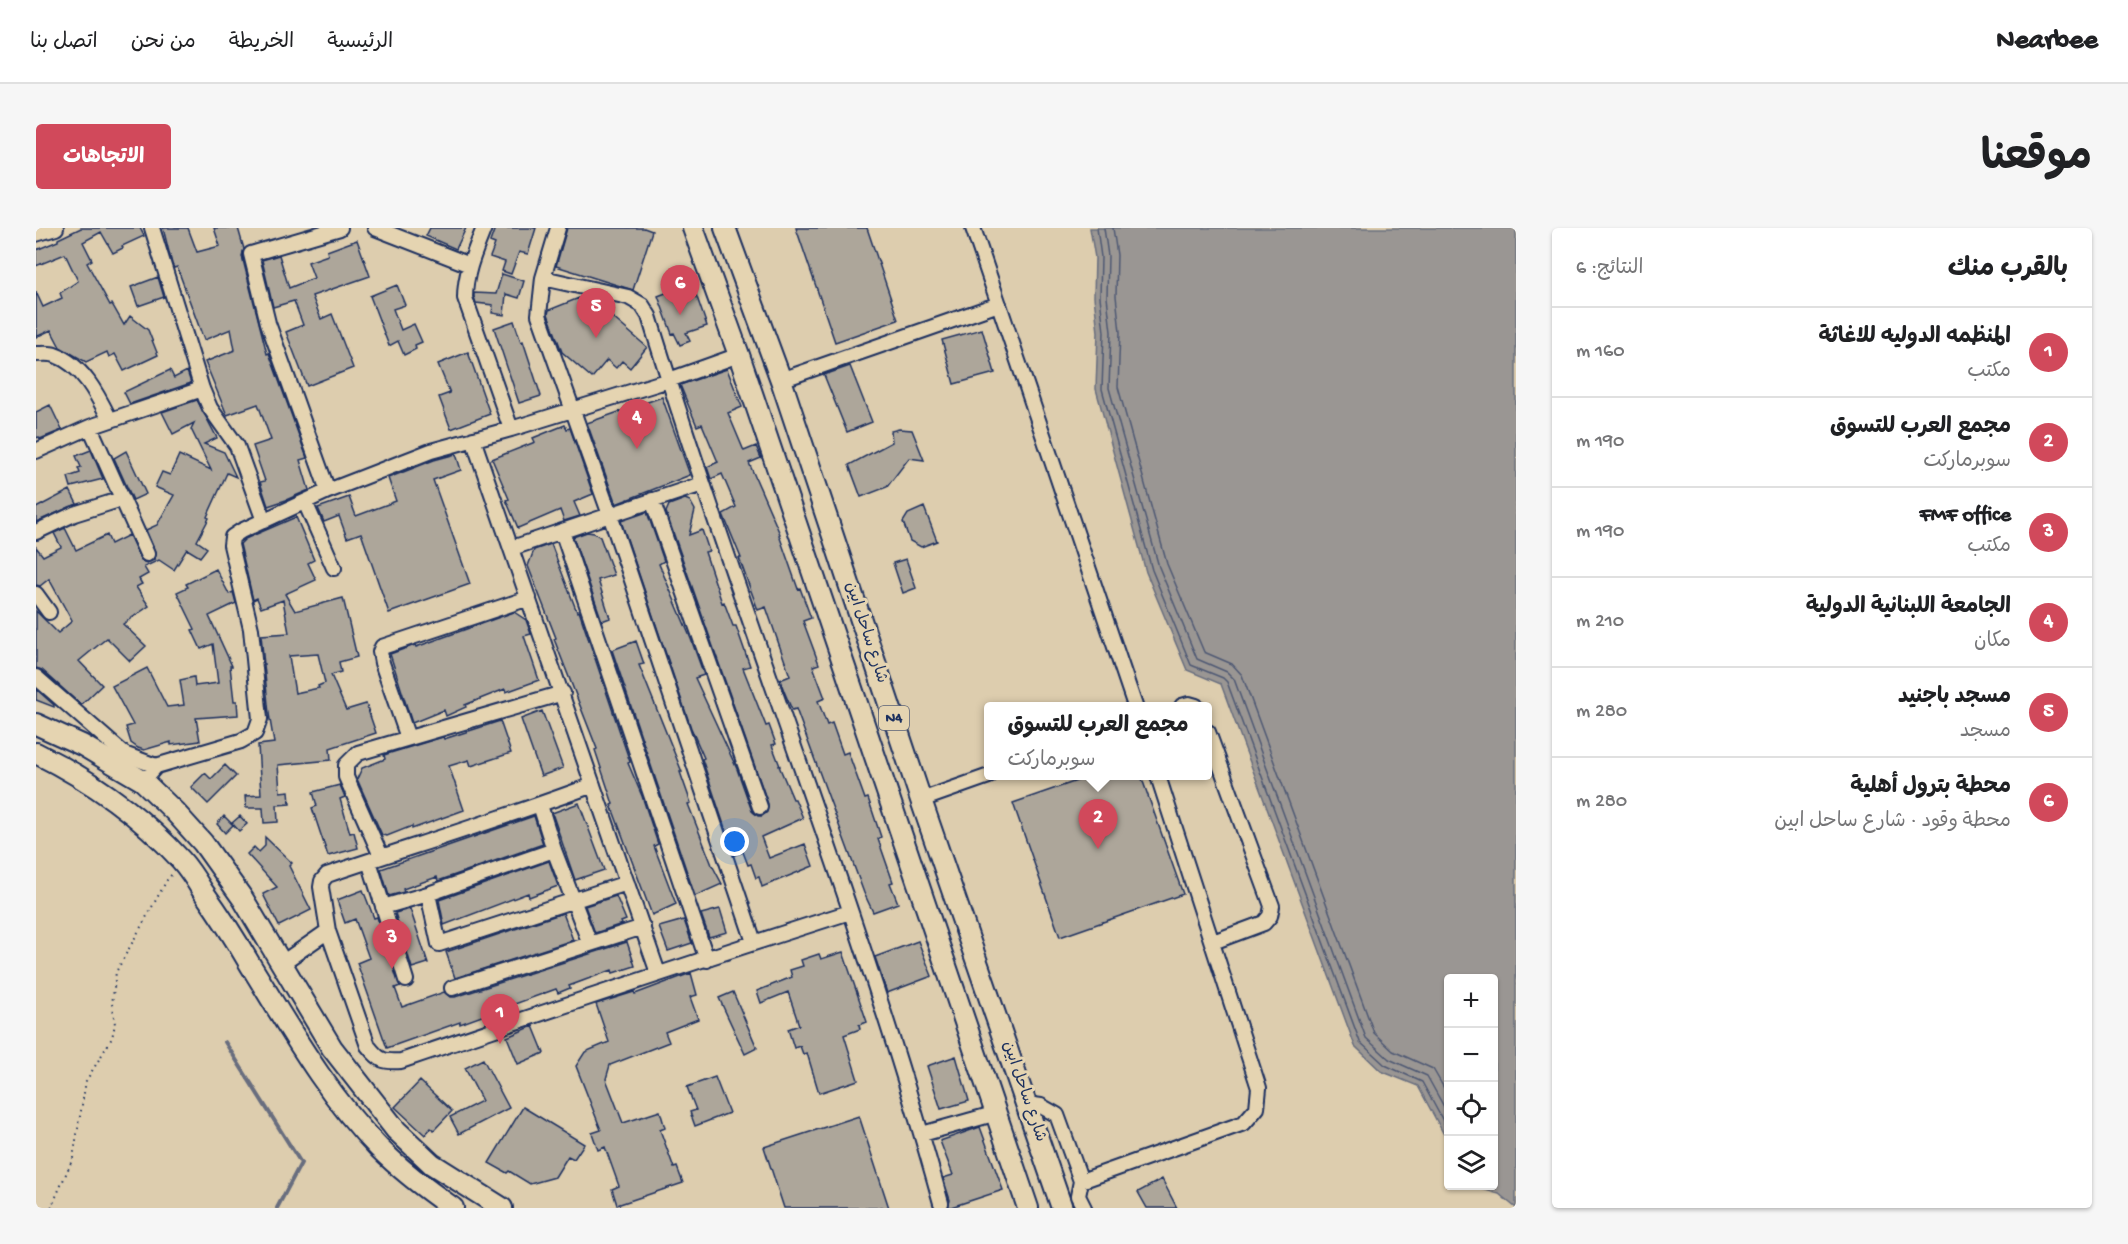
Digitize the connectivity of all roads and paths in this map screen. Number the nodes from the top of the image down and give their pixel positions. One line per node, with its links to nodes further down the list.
1 (56, 228): 10 (street)
2 (152, 228): 18 (street)
3 (340, 228): 26 (street)
4 (375, 228): 11 (street)
5 (483, 228): 11 (street)
6 (558, 228): 12 (street)
7 (693, 228): 15 (highway, شارع ساحل ابين / N4)
8 (724, 228): 17 (highway, شارع ساحل ابين / N4)
9 (973, 228): 13 (street)
10 (36, 234)
11 (470, 265): 22 (street)
12 (543, 278): 16 (street); 19 (street)
13 (999, 304): 17 (street); 42 (street)
14 (36, 354): 20 (street)
15 (739, 355): 16 (street); 74 (highway, شارع ساحل ابين / N4)
16 (669, 380): 19 (street); 25 (street)
17 (781, 380): 52 (highway, شارع ساحل ابين / N4)
18 (202, 389): 20 (street); 31 (street)
19 (572, 410): 22 (street); 30 (street)
20 (110, 420): 21 (street)
21 (90, 427): 24 (street); 27 (street)
22 (511, 429): 23 (street)
23 (473, 439): 26 (street); 34 (street)
24 (36, 451)
25 (702, 484): 28 (street); 62 (street)
26 (328, 490): 29 (street)
27 (122, 499): 33 (street); 35 (street)
28 (652, 500): 30 (street); 54 (street)
29 (305, 502): 31 (street); 36 (street)
30 (609, 515): 32 (street); 65 (street)
31 (264, 521): 47 (street)
32 (562, 531): 34 (street); 68 (street)
33 (36, 532)
34 (512, 548): 38 (street)
35 (147, 554)
36 (334, 568)
37 (36, 594): 39 (street)
38 (529, 598): 41 (street); 44 (street)
39 (49, 612)
40 (36, 677): 47 (street)
41 (563, 693): 44 (street); 51 (street)
42 (1135, 702)
43 (36, 724): 50 (highway)
44 (408, 738): 56 (street)
45 (1212, 743): 66 (street)
46 (36, 753): 57 (highway)
47 (156, 766): 50 (street)
48 (984, 778): 52 (street)
49 (1159, 780): 66 (street)
50 (143, 781): 69 (highway)
51 (593, 785): 53 (street); 58 (street)
52 (921, 800): 73 (highway, شارع ساحل ابين / N4)
53 (540, 805): 55 (street); 56 (street)
54 (760, 807)
55 (554, 850): 59 (street); 60 (street)
56 (375, 859): 61 (street); 64 (street)
57 (183, 862): 78 (path); 79 (highway)
58 (627, 883): 60 (street); 63 (street)
59 (428, 894): 60 (street); 61 (street)
60 (574, 900): 67 (street)
61 (383, 907): 71 (street)
62 (850, 912): 65 (street); 75 (street)
63 (643, 927): 67 (street); 70 (street)
64 (327, 931): 69 (street); 70 (street)
65 (754, 942): 68 (street)
66 (1213, 942): 76 (street)
67 (590, 944): 72 (street)
68 (707, 960): 70 (street)
69 (282, 963): 80 (highway)
70 (658, 973)
71 (406, 980)
72 (452, 988)
73 (1028, 1104): 74 (highway); 76 (street); 82 (highway, شارع ساحل ابين / N4)
74 (997, 1113): 75 (street); 81 (highway, شارع ساحل ابين / N4)
75 (922, 1134): 77 (street)
76 (1081, 1182): 83 (street)
77 (940, 1203)
78 (51, 1208)
79 (453, 1208)
80 (502, 1208)
81 (1028, 1208)
82 (1062, 1208)
83 (1084, 1208)

